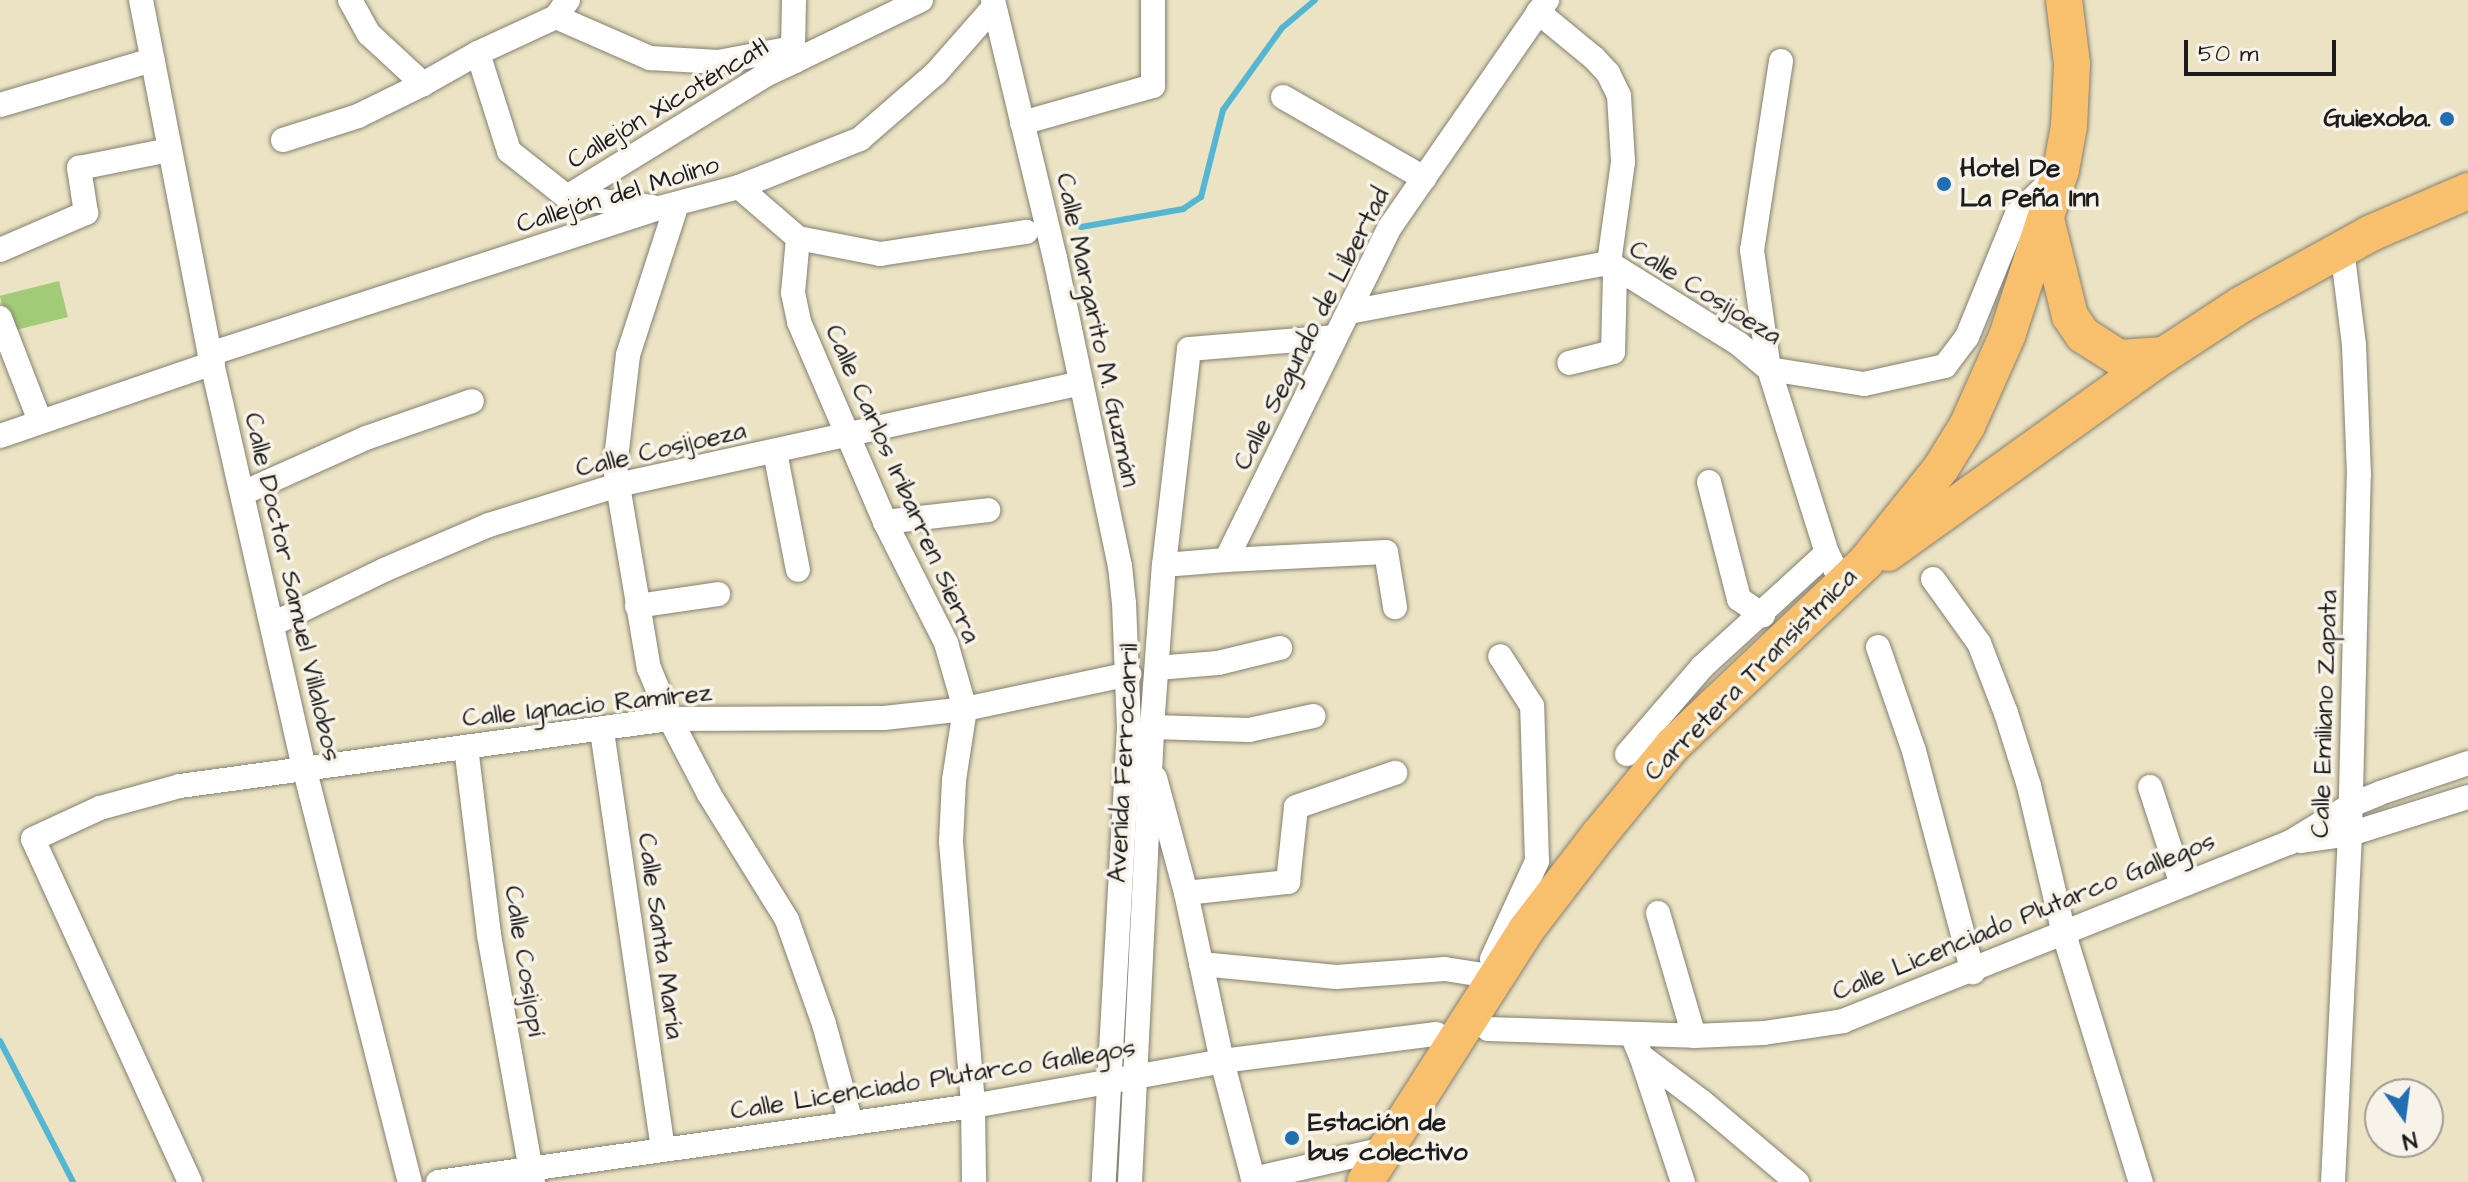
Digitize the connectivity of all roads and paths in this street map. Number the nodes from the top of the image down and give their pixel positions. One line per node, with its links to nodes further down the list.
1 (141, 0): 12 (street, Calle Doctor Samuel Villalobos)
2 (350, 0): 14 (street)
3 (794, 0): 11 (street, Callejón Xicoténcatl)
4 (921, 0): 11 (street)
5 (1153, 0): 17 (street)
6 (2064, 0): 20 (main road, Carretera Transistmica)
7 (994, 3): 17 (street, Calle Margarito M. Guzmán); 22 (street, Callejón del Molino)
8 (1543, 6): 21 (street, Calle Segundo de Libertad); 31 (street)
9 (562, 9): 10 (street); 11 (street)
10 (478, 53): 14 (street); 24 (street)
11 (794, 54): 24 (street, Callejón Xicoténcatl)
12 (152, 60): 16 (street); 19 (street, Calle Doctor Samuel Villalobos)
13 (1781, 61): 38 (street)
14 (423, 84): 18 (street)
15 (1283, 97): 21 (street)
16 (0, 105)
17 (1022, 123): 39 (street, Calle Margarito M. Guzmán)
18 (283, 140)
19 (169, 150): 30 (street); 36 (street, Calle Doctor Samuel Villalobos)
20 (2061, 170): 26 (main road, Carretera Transistmica); 38 (street, Calle Cosijoeza)
21 (1424, 178): 32 (street, Calle Segundo de Libertad)
22 (739, 187): 25 (street, Callejón del Molino); 28 (street)
23 (2468, 191): 29 (main road, Carretera Transistmica)
24 (567, 197): 25 (street, Callejón Xicoténcatl)
25 (668, 206): 36 (street, Callejón del Molino); 46 (street)
26 (2046, 219): 35 (main road); 52 (main road, Carretera Transistmica)
27 (1026, 232): 28 (street)
28 (798, 238): 42 (street, Calle Carlos Iribarren Sierra)
29 (2342, 248): 35 (main road, Carretera Transistmica); 78 (street, Calle Emiliano Zapata)
30 (0, 250)
31 (1609, 263): 32 (street, Calle Cosijoeza); 37 (street); 38 (street, Calle Cosijoeza)
32 (1349, 312): 34 (street, Calle Segundo de Libertad)
33 (0, 318): 41 (street)
34 (1334, 337): 50 (street, Calle Segundo de Libertad); 51 (street, Avenida Ferrocarril)
35 (2164, 355): 52 (main road, Carretera Transistmica)
36 (211, 358): 41 (street, Callejón del Molino); 47 (street, Calle Doctor Samuel Villalobos)
37 (1569, 363)
38 (1769, 369): 52 (street)
39 (1079, 384): 42 (street, Calle Cosijoeza); 64 (street, Calle Margarito M. Guzmán)
40 (472, 401): 47 (street)
41 (40, 421): 43 (street, Callejón del Molino)
42 (847, 434): 44 (street, Calle Cosijoeza); 49 (street, Calle Carlos Iribarren Sierra)
43 (0, 436)
44 (775, 452): 46 (street, Calle Cosijoeza); 53 (street)
45 (1709, 482): 58 (street)
46 (618, 485): 56 (street); 59 (street, Calle Cosijoeza)
47 (243, 493): 59 (street, Calle Doctor Samuel Villalobos)
48 (988, 510): 49 (street)
49 (885, 522): 65 (street, Calle Carlos Iribarren Sierra)
50 (1226, 560): 51 (street); 57 (street)
51 (1164, 565): 63 (street, Avenida Ferrocarril)
52 (1845, 566): 58 (street); 87 (main road, Carretera Transistmica)
53 (798, 570)
54 (1933, 579): 84 (street)
55 (718, 594): 56 (street)
56 (637, 606): 67 (street)
57 (1395, 607)
58 (1763, 615): 71 (street)
59 (273, 624): 74 (street, Calle Doctor Samuel Villalobos)
60 (1878, 647): 86 (street)
61 (1280, 648): 63 (street)
62 (1500, 656): 87 (street)
63 (1157, 668): 68 (street, Avenida Ferrocarril)
64 (1129, 674): 65 (street, Calle Ignacio Ramírez); 94 (street, Calle Margarito M. Guzmán)
65 (965, 709): 67 (street, Calle Ignacio Ramírez); 95 (street, Calle Carlos Iribarren Sierra)
66 (1314, 716): 68 (street)
67 (670, 719): 69 (street, Calle Ignacio Ramírez); 96 (street)
68 (1152, 727): 73 (street, Avenida Ferrocarril)
69 (602, 731): 70 (street, Calle Ignacio Ramírez); 97 (street, Calle Santa María)
70 (466, 747): 74 (street, Calle Ignacio Ramírez); 99 (street, Calle Cosijopí)
71 (1627, 754)
72 (2468, 763): 78 (street, Calle Licenciado Plutarco Gallegos)
73 (1150, 765): 82 (street); 93 (street, Avenida Ferrocarril)
74 (305, 771): 101 (street, Calle Ignacio Ramírez); 102 (street, Calle Doctor Samuel Villalobos)
75 (1395, 773): 82 (street)
76 (2150, 787): 81 (street)
77 (2468, 797): 79 (street, Calle Licenciado Plutarco Gallegos)
78 (2351, 805): 79 (street, Calle Emiliano Zapata); 80 (street, Calle Licenciado Plutarco Gallegos)
79 (2350, 834): 80 (street, Calle Licenciado Plutarco Gallegos); 111 (street, Calle Emiliano Zapata)
80 (2289, 843): 81 (street, Calle Licenciado Plutarco Gallegos)
81 (2182, 885): 84 (street, Calle Licenciado Plutarco Gallegos)
82 (1186, 893): 85 (street)
83 (1658, 913): 90 (street)
84 (2064, 934): 86 (street, Calle Licenciado Plutarco Gallegos); 110 (street)
85 (1201, 964): 87 (street); 92 (street)
86 (1973, 972): 90 (street, Calle Licenciado Plutarco Gallegos)
87 (1491, 975): 98 (main road, Carretera Transistmica)
88 (1488, 1029): 91 (street, Calle Licenciado Plutarco Gallegos)
89 (1436, 1034): 92 (street, Calle Licenciado Plutarco Gallegos)
90 (1694, 1036): 91 (street, Calle Licenciado Plutarco Gallegos)
91 (1636, 1046): 108 (street); 109 (street)
92 (1222, 1061): 93 (street, Calle Licenciado Plutarco Gallegos); 100 (street)
93 (1136, 1078): 94 (street, Calle Licenciado Plutarco Gallegos); 106 (street, Avenida Ferrocarril)
94 (1108, 1083): 95 (street, Calle Licenciado Plutarco Gallegos); 105 (street, Calle Margarito M. Guzmán)
95 (973, 1106): 96 (street, Calle Licenciado Plutarco Gallegos); 104 (street, Calle Carlos Iribarren Sierra)
96 (851, 1123): 97 (street, Calle Licenciado Plutarco Gallegos)
97 (663, 1149): 99 (street, Calle Licenciado Plutarco Gallegos)
98 (1384, 1149): 100 (street); 107 (main road, Carretera Transistmica)
99 (532, 1175): 103 (street, Calle Licenciado Plutarco Gallegos)
100 (1254, 1181)
101 (190, 1182)
102 (410, 1182)
103 (438, 1182)
104 (974, 1182)
105 (1104, 1182)
106 (1130, 1182)
107 (1365, 1182)
108 (1683, 1182)
109 (1797, 1182)
110 (2141, 1182)
111 (2333, 1182)

